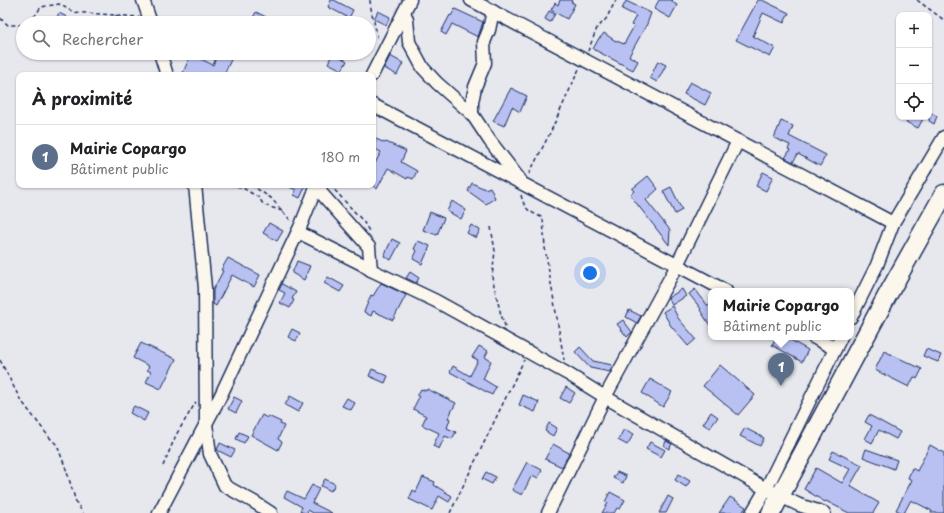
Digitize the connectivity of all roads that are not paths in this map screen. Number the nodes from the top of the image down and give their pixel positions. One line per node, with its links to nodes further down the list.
1 (144, 0): 6 (street)
2 (410, 0): 5 (street)
3 (472, 0): 4 (street)
4 (493, 11): 11 (street); 13 (street)
5 (404, 12): 9 (street); 11 (street)
6 (149, 16)
7 (162, 60): 8 (street)
8 (166, 72)
9 (374, 72)
10 (376, 107): 14 (street)
11 (472, 114): 14 (street)
12 (944, 137): 19 (street)
13 (738, 141): 19 (street); 21 (street)
14 (523, 184): 21 (street)
15 (195, 188): 29 (street)
16 (317, 188): 20 (street)
17 (319, 188): 22 (street)
18 (944, 194): 30 (highway)
19 (893, 224): 24 (street)
20 (298, 232): 22 (street); 29 (street)
21 (677, 265): 23 (street); 28 (street)
22 (371, 270): 28 (street)
23 (720, 288)
24 (854, 311)
25 (818, 340): 27 (street)
26 (840, 340): 27 (street)
27 (835, 349): 30 (street)
28 (605, 397): 30 (street); 33 (street)
29 (206, 424): 31 (street); 32 (street)
30 (773, 492): 34 (street); 35 (highway); 36 (street)
31 (160, 513)
32 (271, 513)
33 (548, 513)
34 (752, 513)
35 (771, 513)
36 (824, 513)

